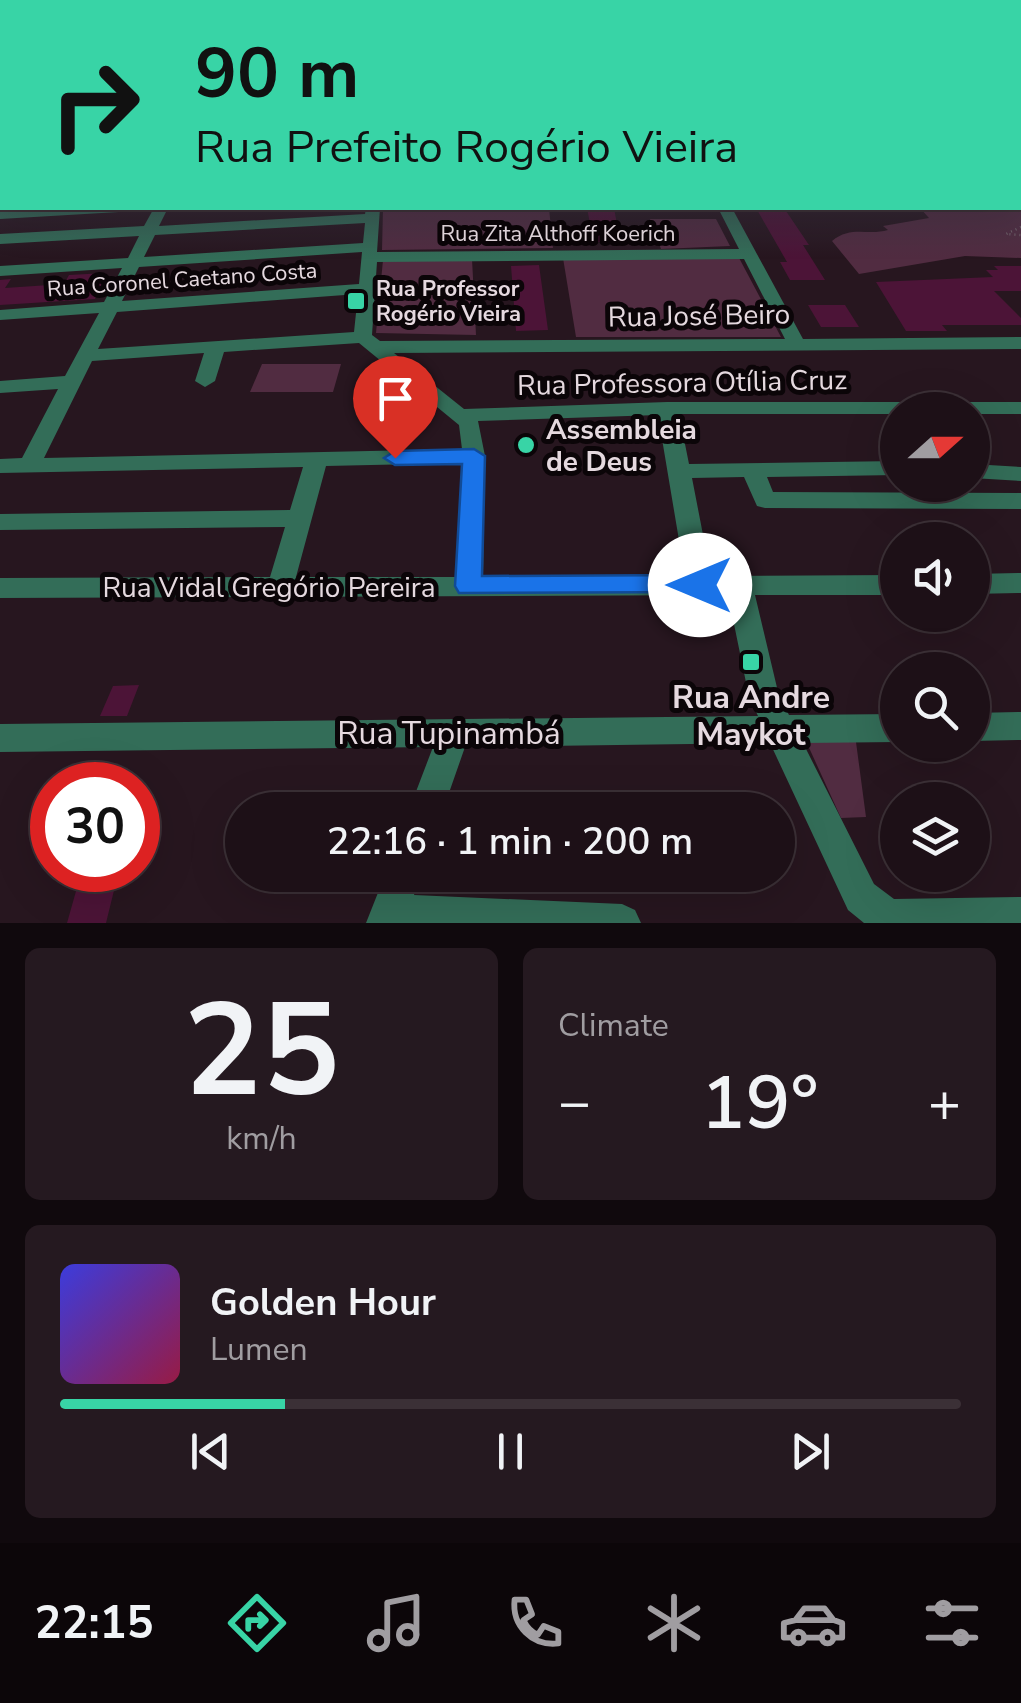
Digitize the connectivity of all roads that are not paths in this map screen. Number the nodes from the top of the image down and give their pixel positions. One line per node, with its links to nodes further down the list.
1 (86, 210): 5 (street)
2 (159, 210): 6 (street)
3 (726, 210): 10 (street)
4 (372, 213): 6 (street); 9 (street)
5 (0, 215)
6 (148, 231): 7 (street); 11 (street)
7 (54, 236): 8 (street); 12 (street)
8 (0, 239)
9 (369, 252): 10 (street, Rua Zita Althoff Koerich); 11 (street, Rua Zita Althoff Koerich); 14 (street)
10 (749, 254): 18 (street)
11 (132, 264): 12 (street, Rua Zita Althoff Koerich); 15 (street)
12 (32, 270): 13 (street, Rua Zita Althoff Koerich)
13 (0, 272)
14 (367, 288): 15 (street, Rua Coronel Caetano Costa); 17 (street)
15 (110, 307): 16 (street, Rua Coronel Caetano Costa); 21 (street)
16 (0, 314)
17 (370, 342): 18 (street, Rua José Beiro); 20 (street, Rua José Beiro); 27 (street)
18 (796, 342): 19 (street, Rua José Beiro)
19 (1021, 343)
20 (216, 346): 21 (street, Rua José Beiro); 22 (street)
21 (85, 356): 23 (street)
22 (204, 381)
23 (72, 382): 24 (street); 31 (street)
24 (0, 386)
25 (667, 408): 26 (street, Rua Professora Otília Cruz); 27 (street, Rua Professora Otília Cruz); 34 (street)
26 (1021, 408)
27 (464, 415): 28 (street)
28 (474, 456): 29 (street); 45 (street)
29 (316, 460): 31 (street); 38 (street)
30 (0, 466): 31 (street)
31 (29, 466)
32 (880, 468): 33 (street)
33 (754, 471): 34 (street); 37 (street)
34 (681, 472): 43 (street)
35 (990, 472): 36 (street)
36 (1021, 474)
37 (1021, 501)
38 (300, 518): 39 (street); 46 (street)
39 (0, 522)
40 (739, 583): 43 (street, Rua Vidal Gregório Pereira); 44 (street, Rua Vidal Gregório Pereira); 51 (street)
41 (990, 584): 42 (street)
42 (1021, 584)
43 (700, 585): 45 (street, Rua Vidal Gregório Pereira)
44 (880, 585)
45 (469, 586): 46 (street, Rua Vidal Gregório Pereira)
46 (280, 587): 47 (street, Rua Vidal Gregório Pereira)
47 (0, 588)
48 (1021, 726): 49 (street)
49 (990, 727)
50 (880, 728): 51 (street, Rua Tupinambá)
51 (780, 731): 52 (street, Rua Tupinambá); 58 (street)
52 (454, 733): 53 (street, Rua Tupinambá); 54 (street)
53 (0, 738)
54 (433, 792)
55 (397, 892): 57 (street)
56 (1021, 916): 58 (street)
57 (387, 918): 59 (street)
58 (966, 921)
59 (622, 923)

